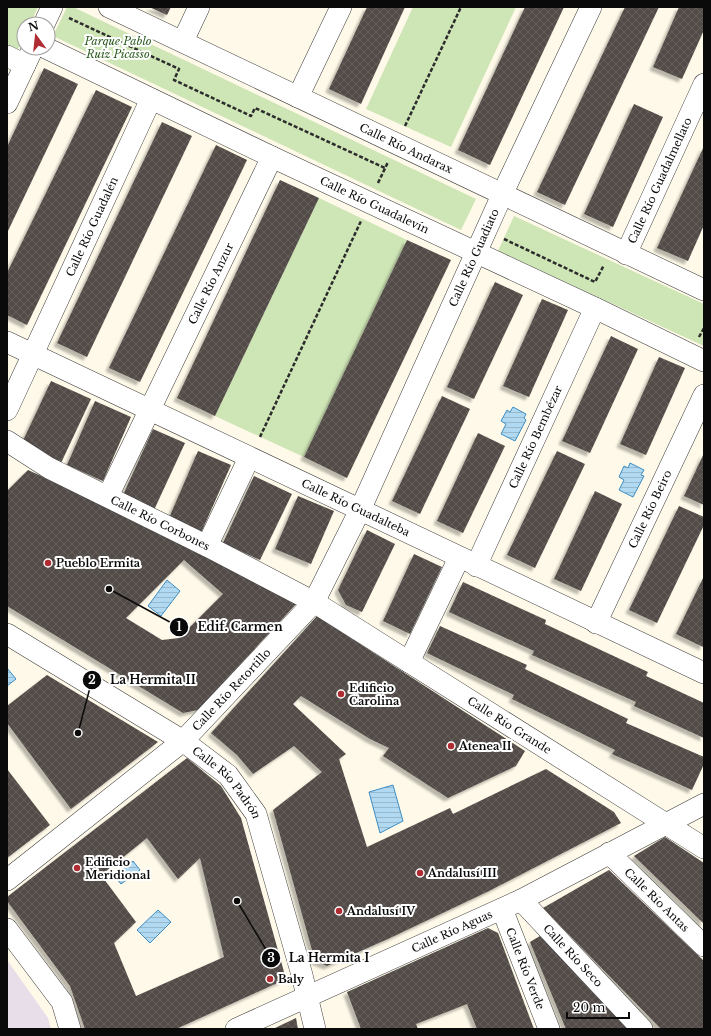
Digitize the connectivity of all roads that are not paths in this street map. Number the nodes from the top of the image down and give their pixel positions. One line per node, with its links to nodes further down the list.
1 (109, 7): 5 (street, Calle Río Andarax)
2 (199, 7): 5 (street)
3 (342, 7): 9 (street)
4 (591, 7): 13 (street, Calle Río Guadiato)
5 (183, 41): 9 (street, Calle Río Andarax)
6 (56, 53): 10 (street, Calle Río Guadalevín)
7 (22, 56): 11 (street)
8 (704, 84): 15 (street, Calle Río Guadalmellato)
9 (298, 97): 13 (street, Calle Río Andarax)
10 (151, 99): 12 (street, Calle Río Guadalevín); 19 (street, Calle Río Guadalén)
11 (7, 103)
12 (272, 157): 14 (street, Calle Río Guadalevín); 23 (street, Calle Río Anzur)
13 (503, 194): 14 (street, Calle Río Guadiato); 15 (street, Calle Río Andarax)
14 (477, 253): 17 (street, Calle Río Guadalevín); 27 (street, Calle Río Guadiato)
15 (626, 254): 16 (street, Calle Río Andarax)
16 (704, 290)
17 (595, 308): 20 (street, Calle Río Guadalevín); 29 (street, Calle Río Bembézar)
18 (7, 342): 19 (street, Calle Río Guadalteba)
19 (33, 355): 22 (street, Calle Río Guadalén); 23 (street, Calle Río Guadalteba)
20 (704, 361)
21 (704, 395): 31 (street, Calle Río Beiro)
22 (7, 410)
23 (150, 410): 25 (street, Calle Río Guadalteba); 26 (street, Calle Río Anzur)
24 (7, 441): 26 (street, Calle Río Corbones)
25 (249, 458): 27 (street, Calle Río Guadalteba); 28 (street)
26 (108, 496): 28 (street, Calle Río Corbones)
27 (360, 510): 29 (street, Calle Río Guadalteba); 30 (street, Calle Río Retortillo)
28 (208, 546): 30 (street, Calle Río Corbones)
29 (468, 562): 31 (street, Calle Río Guadalteba); 33 (street, Calle Río Bembézar)
30 (314, 602): 33 (street, Calle Río Grande); 35 (street, Calle Río Retortillo)
31 (596, 623): 34 (street, Calle Río Guadalteba)
32 (7, 634): 35 (street, Calle Río Padrón)
33 (409, 662): 37 (street, Calle Río Grande)
34 (704, 673)
35 (183, 741): 40 (street, Calle Río Retortillo); 45 (street, Calle Río Padrón)
36 (704, 804): 37 (street, Calle Río Aguas)
37 (664, 824): 38 (street, Calle Río Grande); 39 (street, Calle Río Aguas)
38 (704, 848)
39 (609, 853): 41 (street, Calle Río Aguas); 44 (street, Calle Río Antas)
40 (7, 880)
41 (520, 900): 42 (street, Calle Río Aguas); 50 (street, Calle Río Seco)
42 (502, 909): 45 (street, Calle Río Aguas); 49 (street, Calle Río Verde)
43 (7, 929): 46 (street)
44 (704, 946)
45 (307, 996): 47 (street, Calle Río Aguas); 48 (street, Calle Río Padrón)
46 (70, 1029)
47 (236, 1029)
48 (315, 1029)
49 (549, 1029)
50 (642, 1029)

